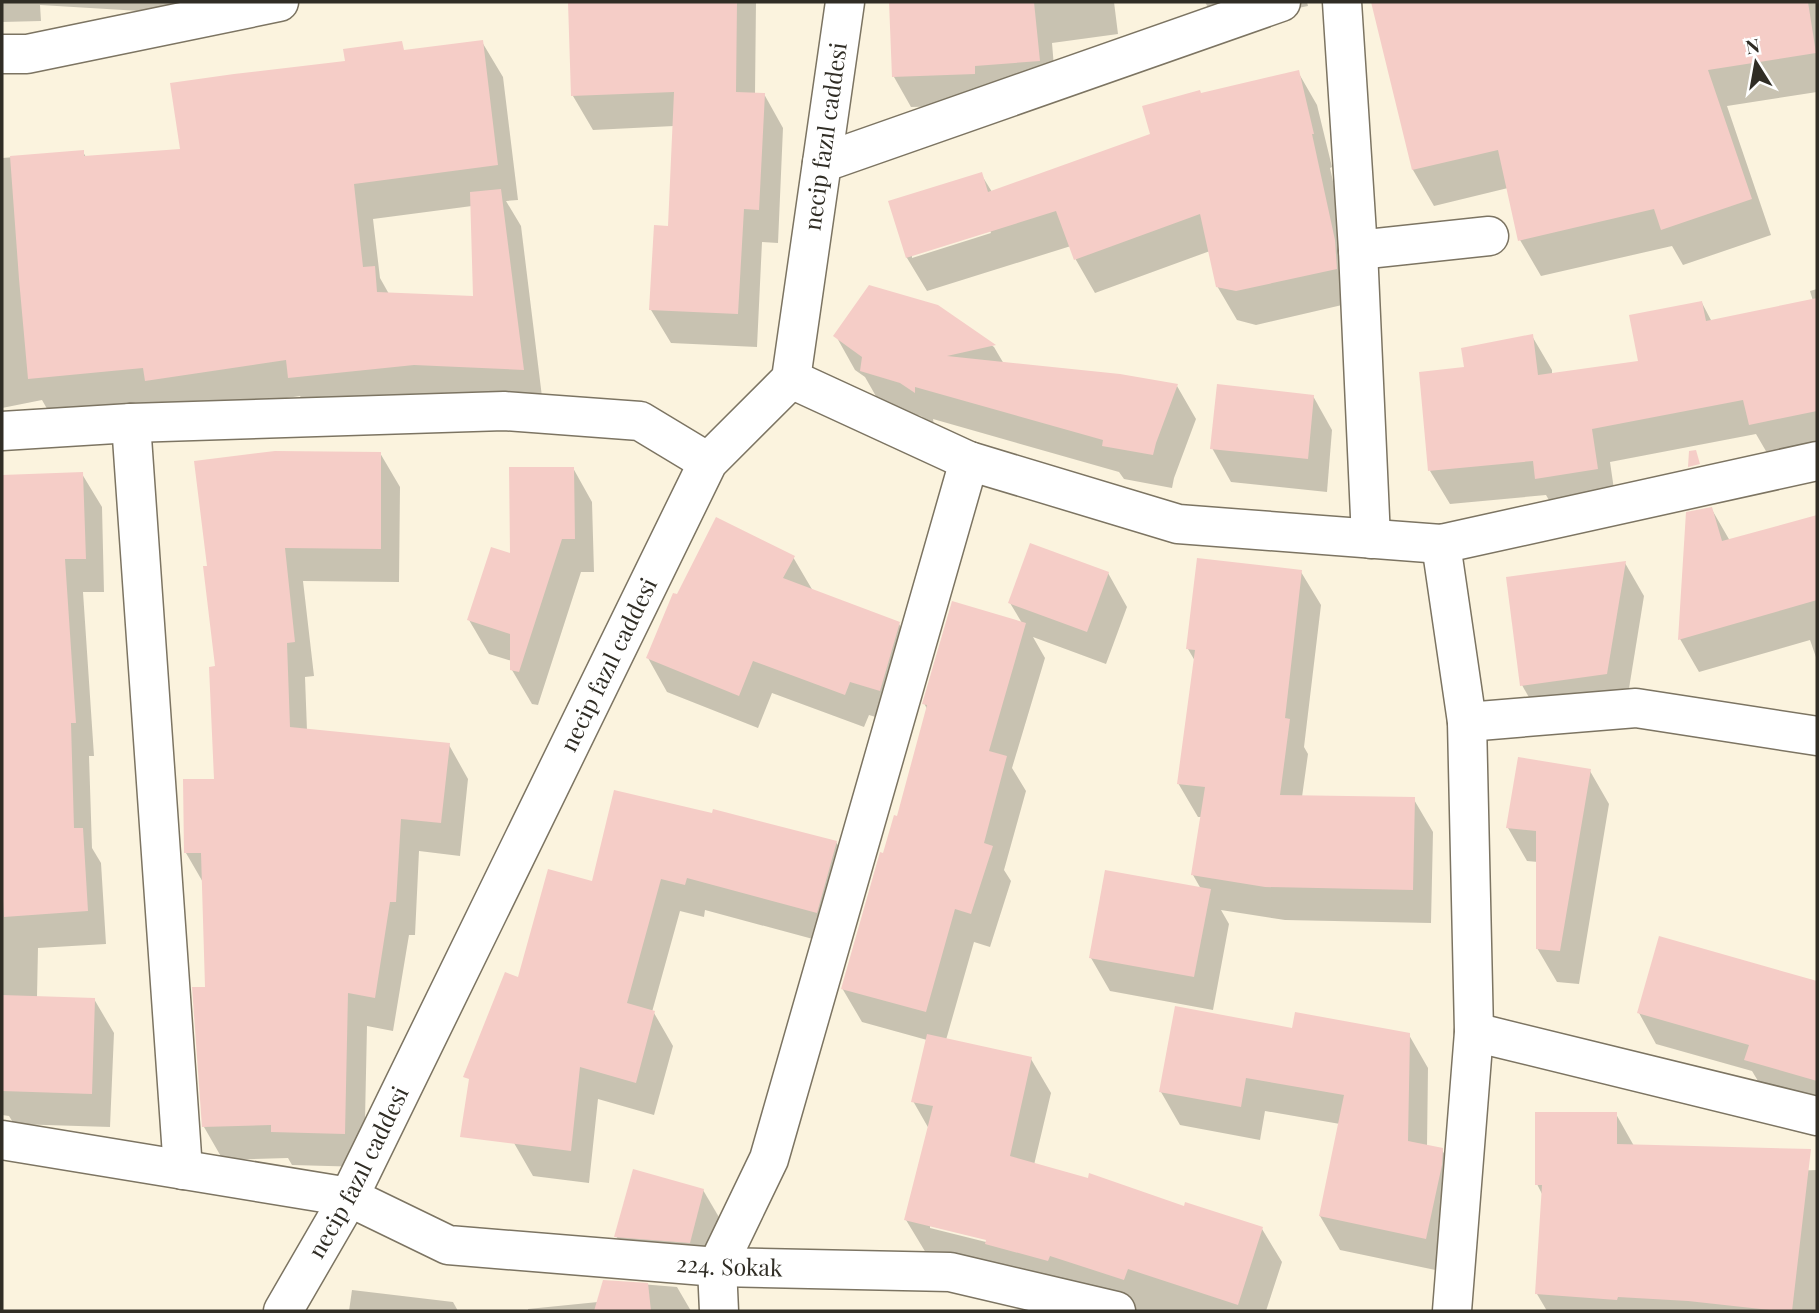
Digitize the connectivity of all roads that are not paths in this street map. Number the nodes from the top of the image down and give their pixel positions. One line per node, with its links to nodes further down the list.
1 (279, 2): 5 (street)
2 (845, 2): 6 (street, necip fazıl caddesi)
3 (1281, 2): 6 (street)
4 (1342, 2): 8 (street)
5 (2, 54)
6 (822, 163): 9 (street, necip fazıl caddesi)
7 (1489, 236): 8 (street)
8 (1357, 250): 15 (street)
9 (791, 379): 12 (street); 14 (street, necip fazıl caddesi)
10 (131, 423): 11 (street); 14 (street); 22 (street)
11 (2, 431)
12 (969, 461): 15 (street); 24 (street)
13 (1817, 461): 16 (street)
14 (708, 462): 23 (street, necip fazıl caddesi)
15 (1371, 539): 16 (street)
16 (1441, 544): 17 (street)
17 (1467, 722): 18 (street); 19 (street)
18 (1817, 736)
19 (1474, 1032): 20 (street); 28 (street)
20 (1817, 1116)
21 (2, 1140): 22 (street, 224. Sokak)
22 (183, 1170): 23 (street, 224. Sokak)
23 (349, 1197): 24 (street, 224. Sokak); 25 (street, necip fazıl caddesi)
24 (717, 1267): 26 (street); 27 (street, 224. Sokak)
25 (283, 1311)
26 (719, 1311)
27 (1116, 1311)
28 (1452, 1311)

